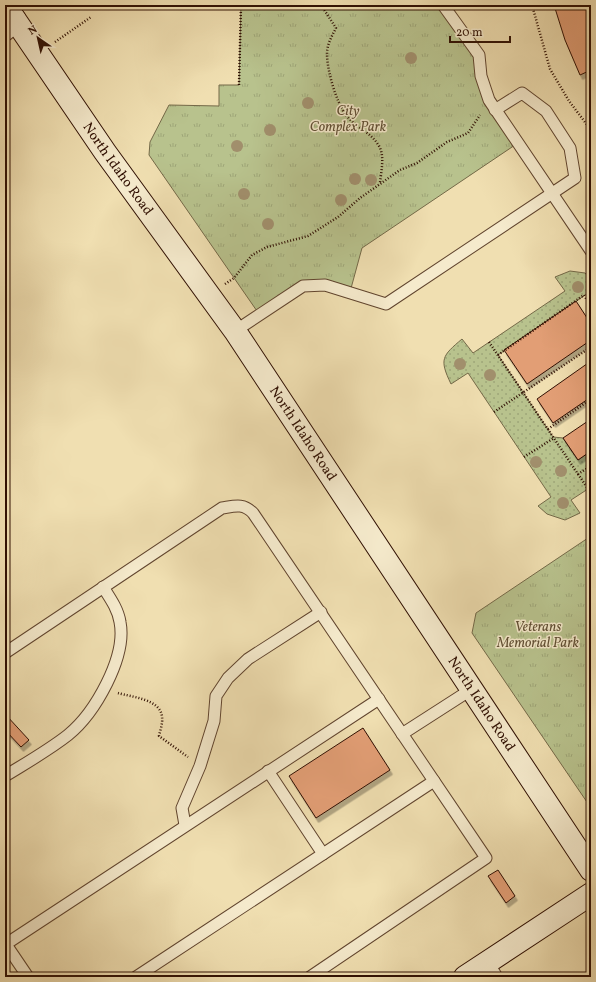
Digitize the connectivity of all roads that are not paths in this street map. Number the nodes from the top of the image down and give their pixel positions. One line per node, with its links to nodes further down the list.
1 (443, 5): 3 (lane)
2 (8, 19): 6 (street, North Idaho Road)
3 (492, 105): 4 (lane); 4 (lane)
4 (552, 193): 5 (lane); 6 (lane)
5 (591, 251)
6 (235, 331): 10 (street, North Idaho Road)
7 (103, 587): 8 (lane); 9 (lane); 14 (lane)
8 (321, 612): 11 (lane); 16 (lane)
9 (5, 653)
10 (472, 688): 12 (lane); 18 (street, North Idaho Road)
11 (379, 699): 12 (lane); 13 (lane)
12 (402, 734): 15 (lane)
13 (268, 771): 16 (lane); 17 (lane)
14 (5, 776)
15 (434, 781): 17 (lane); 24 (lane)
16 (185, 825): 20 (lane)
17 (323, 854): 23 (lane)
18 (591, 870)
19 (591, 894): 21 (street)
20 (5, 944): 22 (lane)
21 (492, 970): 25 (street)
22 (28, 977)
23 (136, 977)
24 (310, 977)
25 (465, 977)

